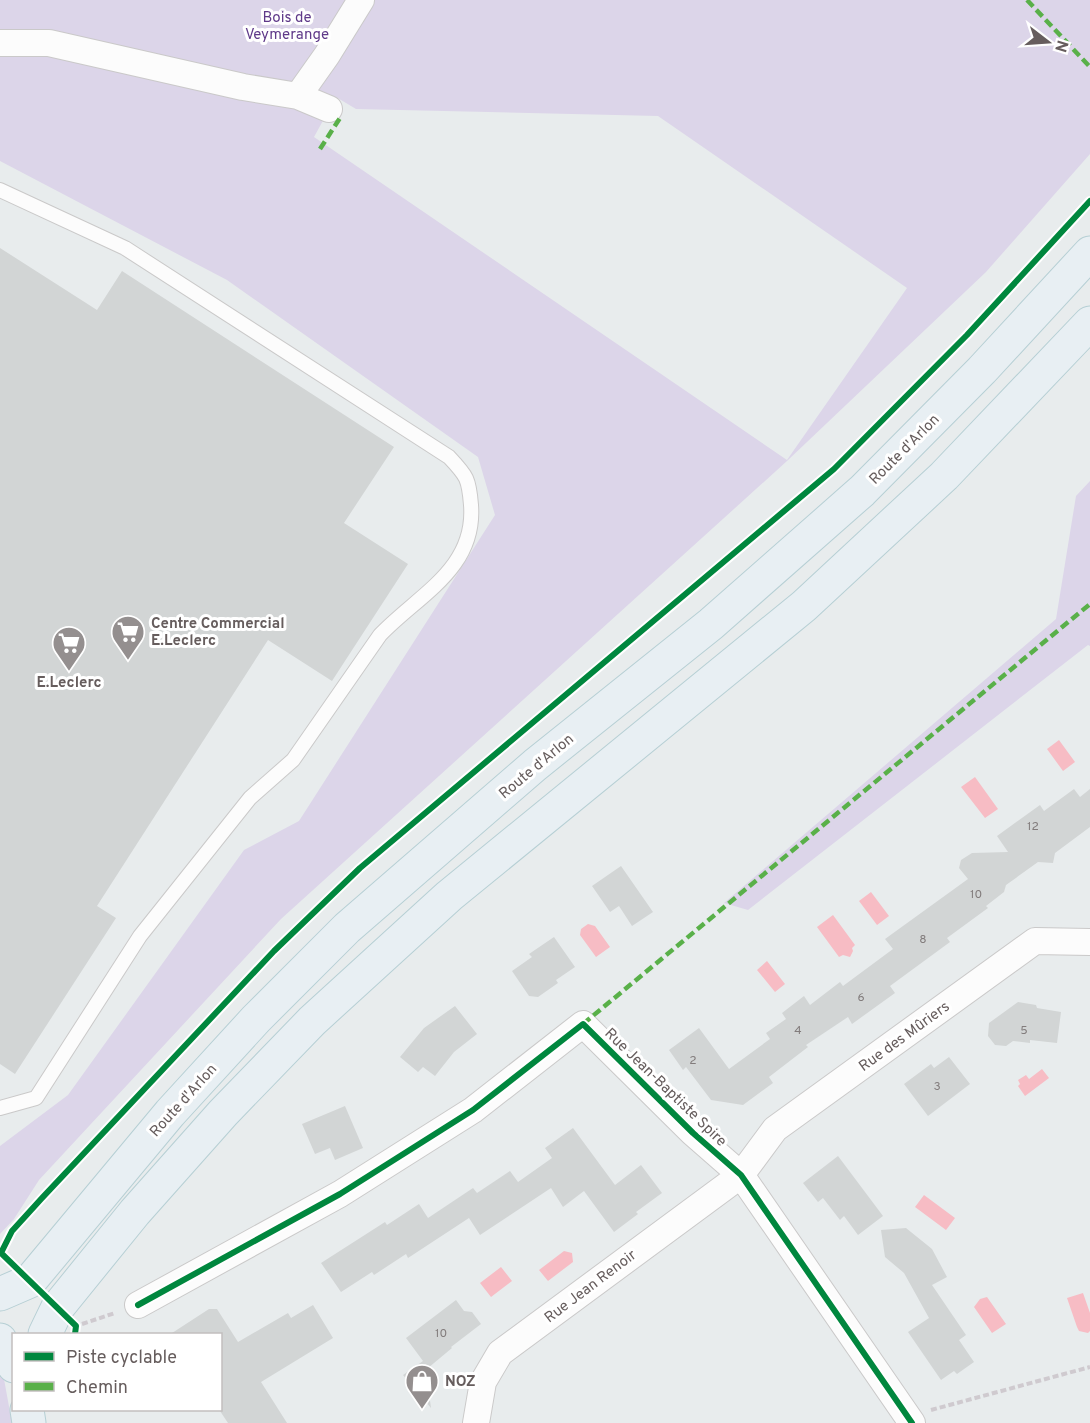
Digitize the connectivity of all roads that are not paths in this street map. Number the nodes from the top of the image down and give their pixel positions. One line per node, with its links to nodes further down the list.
1 (361, 0): 3 (street)
2 (0, 43): 3 (street)
3 (298, 96): 4 (street)
4 (329, 109)
5 (0, 190): 9 (lane)
6 (1090, 253): 11 (main road, Route d'Arlon)
7 (1090, 323): 13 (main road)
8 (1090, 942): 10 (street, Rue des Mûriers)
9 (0, 1108)
10 (741, 1174): 12 (street, Rue Jean-Baptiste Spire); 16 (street, Rue Jean-Baptiste Spire); 17 (street, Rue Jean Renoir)
11 (0, 1294)
12 (138, 1305)
13 (60, 1322)
14 (0, 1340): 15 (main road)
15 (12, 1362)
16 (910, 1420)
17 (476, 1423)

